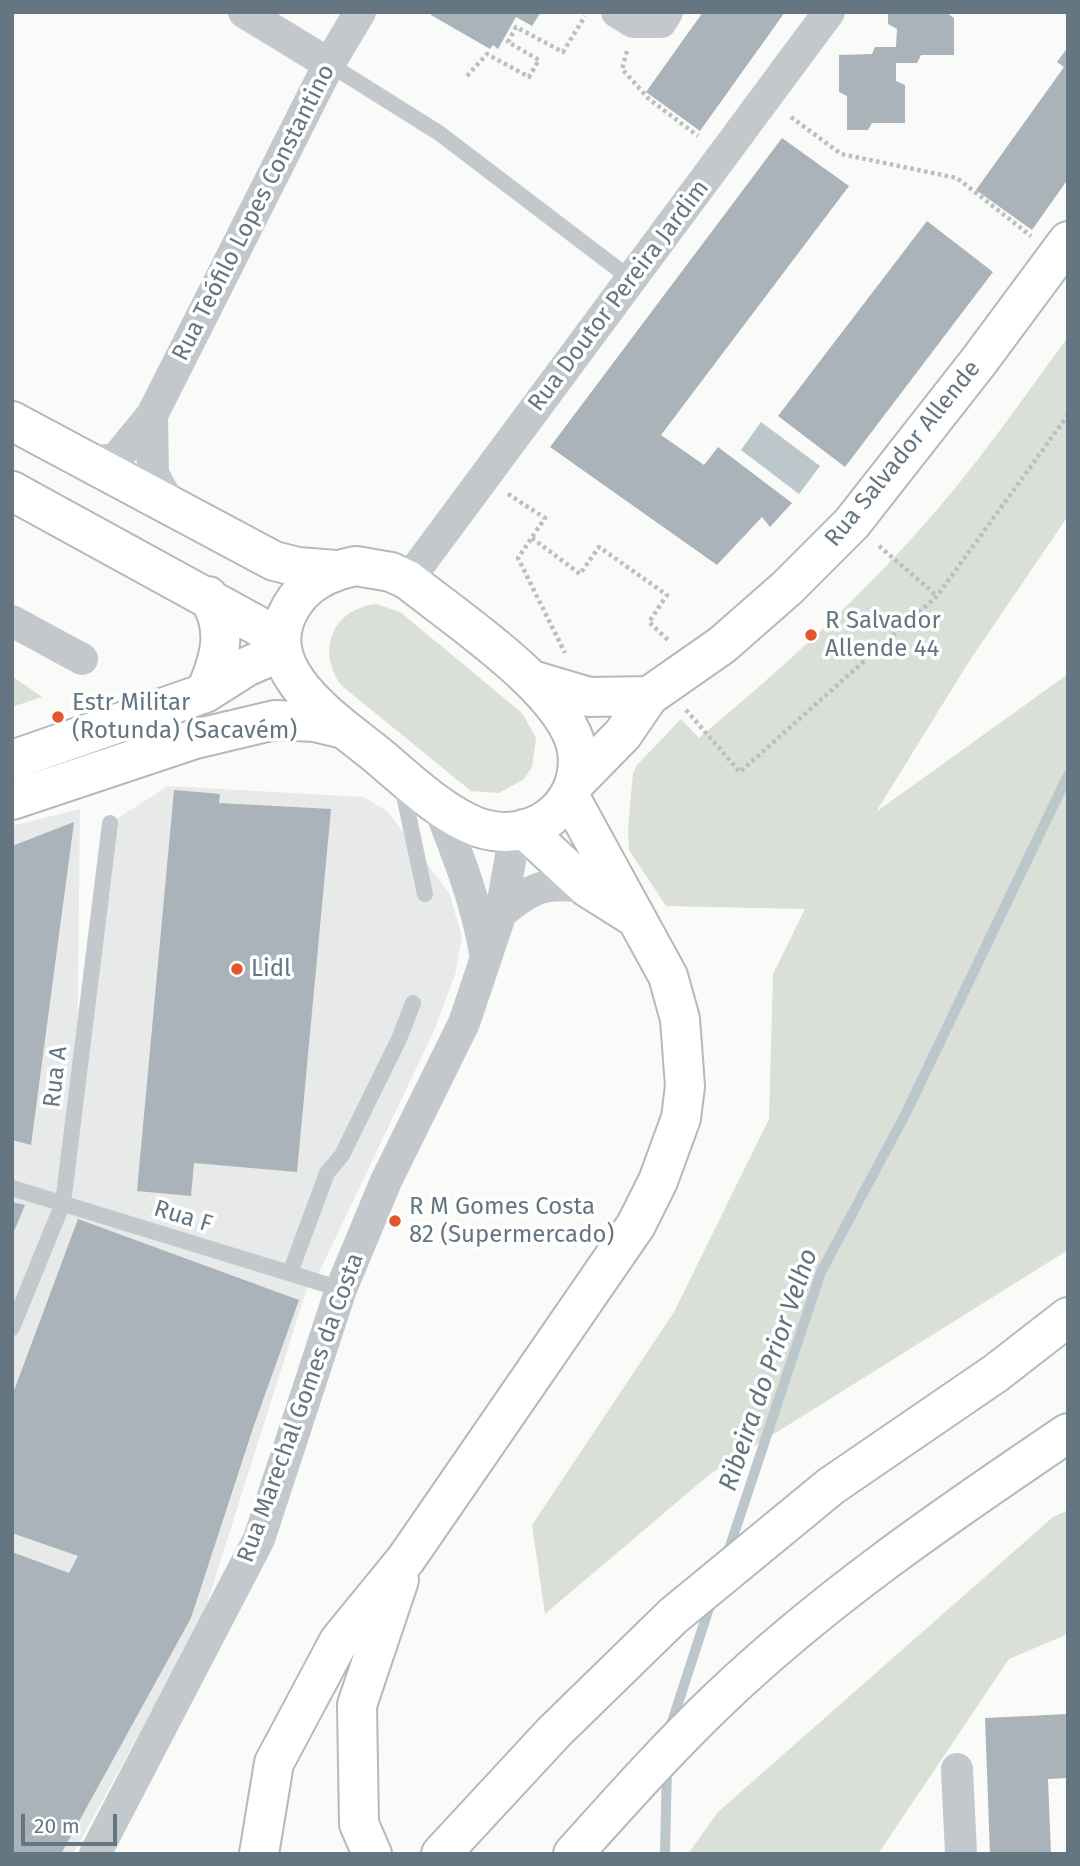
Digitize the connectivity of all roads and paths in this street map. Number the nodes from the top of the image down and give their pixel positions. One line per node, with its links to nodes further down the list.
1 (244, 12): 7 (street)
2 (360, 12): 7 (street, Rua Teófilo Lopes Constantino)
3 (587, 12): 8 (path)
4 (667, 12): 6 (street)
5 (830, 12): 9 (street, Rua Doutor Pereira Jardim)
6 (625, 17): 10 (path)
7 (329, 64): 12 (lane); 13 (street, Rua Teófilo Lopes Constantino)
8 (467, 76)
9 (766, 98): 10 (street, Rua Doutor Pereira Jardim); 11 (path)
10 (719, 160): 12 (street, Rua Doutor Pereira Jardim)
11 (1062, 248): 20 (main road, Rua Salvador Allende)
12 (631, 279): 17 (street, Rua Doutor Pereira Jardim)
13 (152, 415): 16 (street, Rua Teófilo Lopes Constantino); 19 (street, Rua Teófilo Lopes Constantino)
14 (1068, 415): 24 (path)
15 (12, 421): 16 (main road)
16 (90, 462): 19 (main road)
17 (483, 479): 21 (path); 23 (street, Rua Doutor Pereira Jardim)
18 (12, 491): 25 (main road)
19 (170, 505): 22 (main road)
20 (852, 523): 24 (path); 29 (main road, Rua Salvador Allende)
21 (532, 538): 29 (path); 30 (path)
22 (336, 570): 23 (main road); 27 (main road)
23 (408, 580): 30 (main road)
24 (937, 596): 32 (path)
25 (208, 597): 27 (main road); 31 (main road)
26 (12, 621): 28 (street)
27 (281, 644): 31 (main road); 33 (main road)
28 (82, 659)
29 (694, 665): 32 (main road, Rua Salvador Allende)
30 (545, 685): 32 (main road); 36 (main road)
31 (205, 694): 34 (main road)
32 (649, 696): 36 (main road)
33 (346, 729): 35 (main road); 37 (main road)
34 (12, 760)
35 (399, 774): 38 (main road); 42 (lane)
36 (573, 790): 40 (main road); 44 (main road)
37 (12, 800)
38 (437, 802): 40 (main road); 45 (street, Rua Marechal Gomes da Costa)
39 (110, 823): 48 (lane, Rua A)
40 (519, 830): 41 (main road); 43 (street, Rua Marechal Gomes da Costa)
41 (588, 888): 43 (street); 44 (main road)
42 (425, 894)
43 (501, 914): 45 (street, Rua Marechal Gomes da Costa)
44 (633, 917): 56 (main road)
45 (485, 953): 50 (street, Rua Marechal Gomes da Costa)
46 (413, 1003): 49 (lane)
47 (12, 1188): 48 (lane, Rua F)
48 (63, 1203): 49 (lane, Rua F); 52 (lane, Rua A)
49 (290, 1273): 50 (lane, Rua F)
50 (341, 1289): 58 (street, Rua Marechal Gomes da Costa)
51 (1068, 1317): 54 (main road)
52 (12, 1328)
53 (1068, 1335): 54 (main road)
54 (996, 1373): 61 (main road)
55 (1068, 1433): 62 (main road)
56 (406, 1559): 59 (main road); 60 (main road)
57 (957, 1769): 63 (street)
58 (95, 1854)
59 (258, 1854)
60 (372, 1854)
61 (441, 1854)
62 (573, 1854)
63 (961, 1854)

